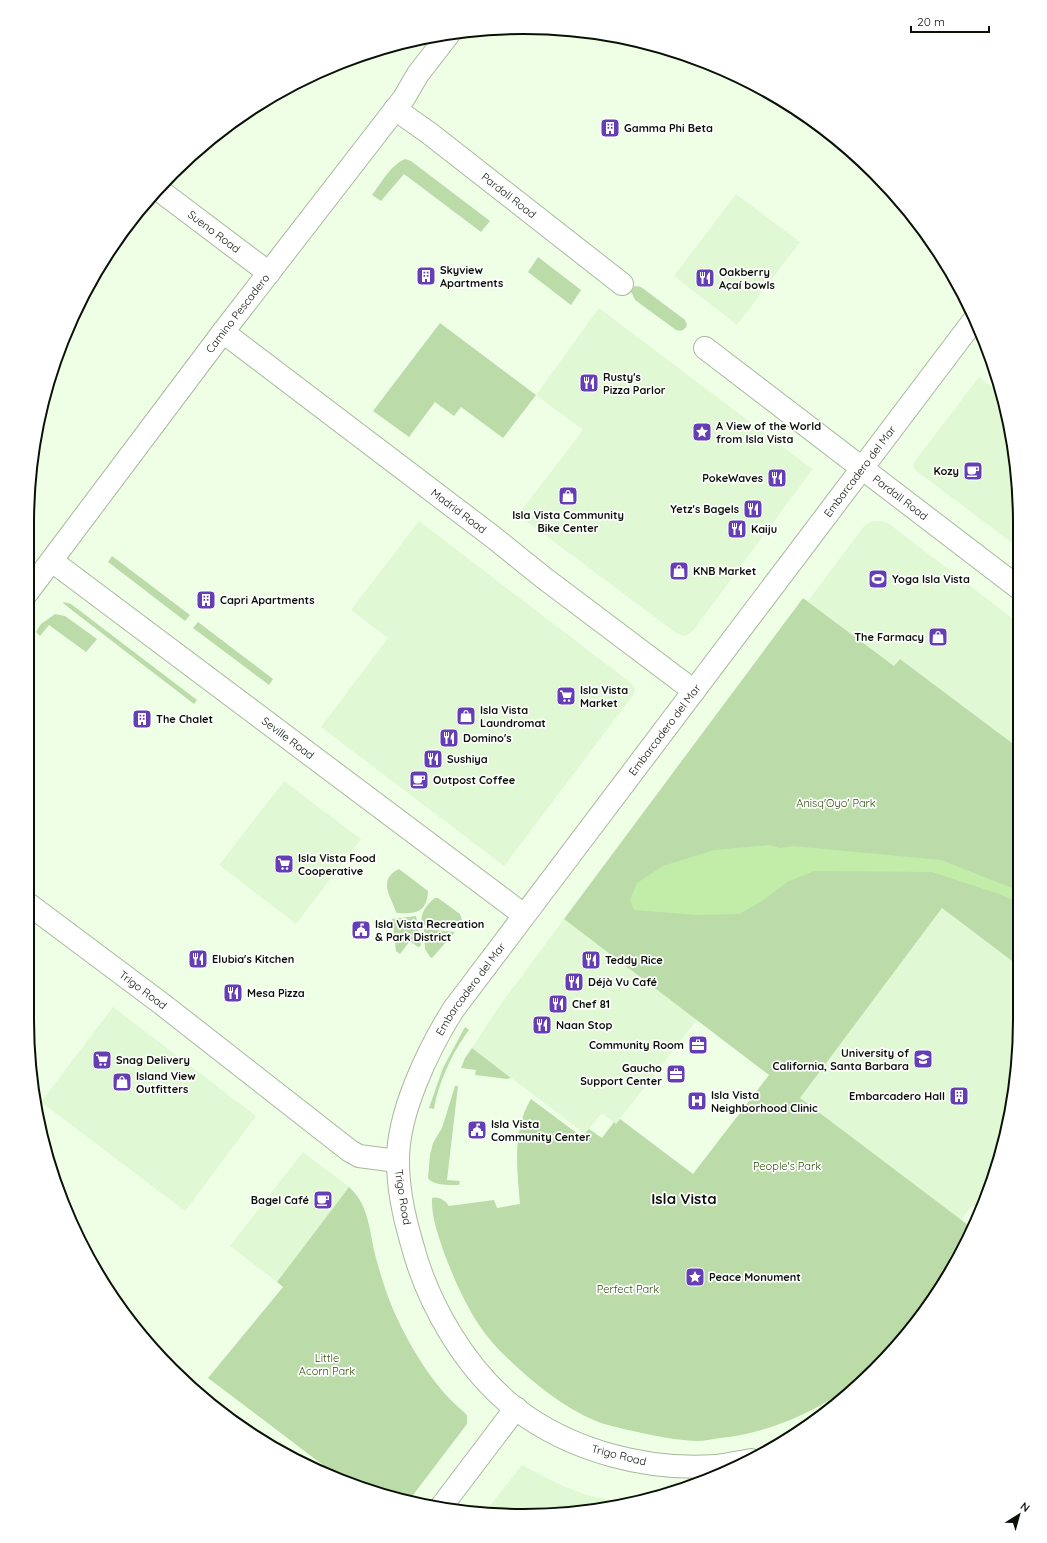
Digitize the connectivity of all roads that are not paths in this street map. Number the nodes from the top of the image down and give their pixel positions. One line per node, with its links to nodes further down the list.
1 (444, 41): 2 (street, Camino Pescadero)
2 (395, 109): 4 (street, Camino Pescadero); 5 (street, Pardall Road)
3 (163, 193): 4 (street, Sueno Road)
4 (269, 273): 7 (street, Camino Pescadero)
5 (622, 284)
6 (971, 324): 9 (street, Embarcadero del Mar)
7 (223, 332): 10 (street, Camino Pescadero); 13 (street, Madrid Road)
8 (705, 348): 9 (street, Pardall Road)
9 (861, 468): 12 (street, Pardall Road); 13 (street, Embarcadero del Mar)
10 (52, 561): 11 (street, Camino Pescadero); 15 (street, Seville Road)
11 (34, 584)
12 (1013, 584)
13 (694, 691): 15 (street, Embarcadero del Mar)
14 (34, 908): 16 (street, Trigo Road)
15 (524, 915): 16 (street, Embarcadero del Mar)
16 (398, 1161): 17 (street, Trigo Road)
17 (516, 1408): 18 (street, Trigo Road); 19 (street)
18 (730, 1464)
19 (444, 1503)

